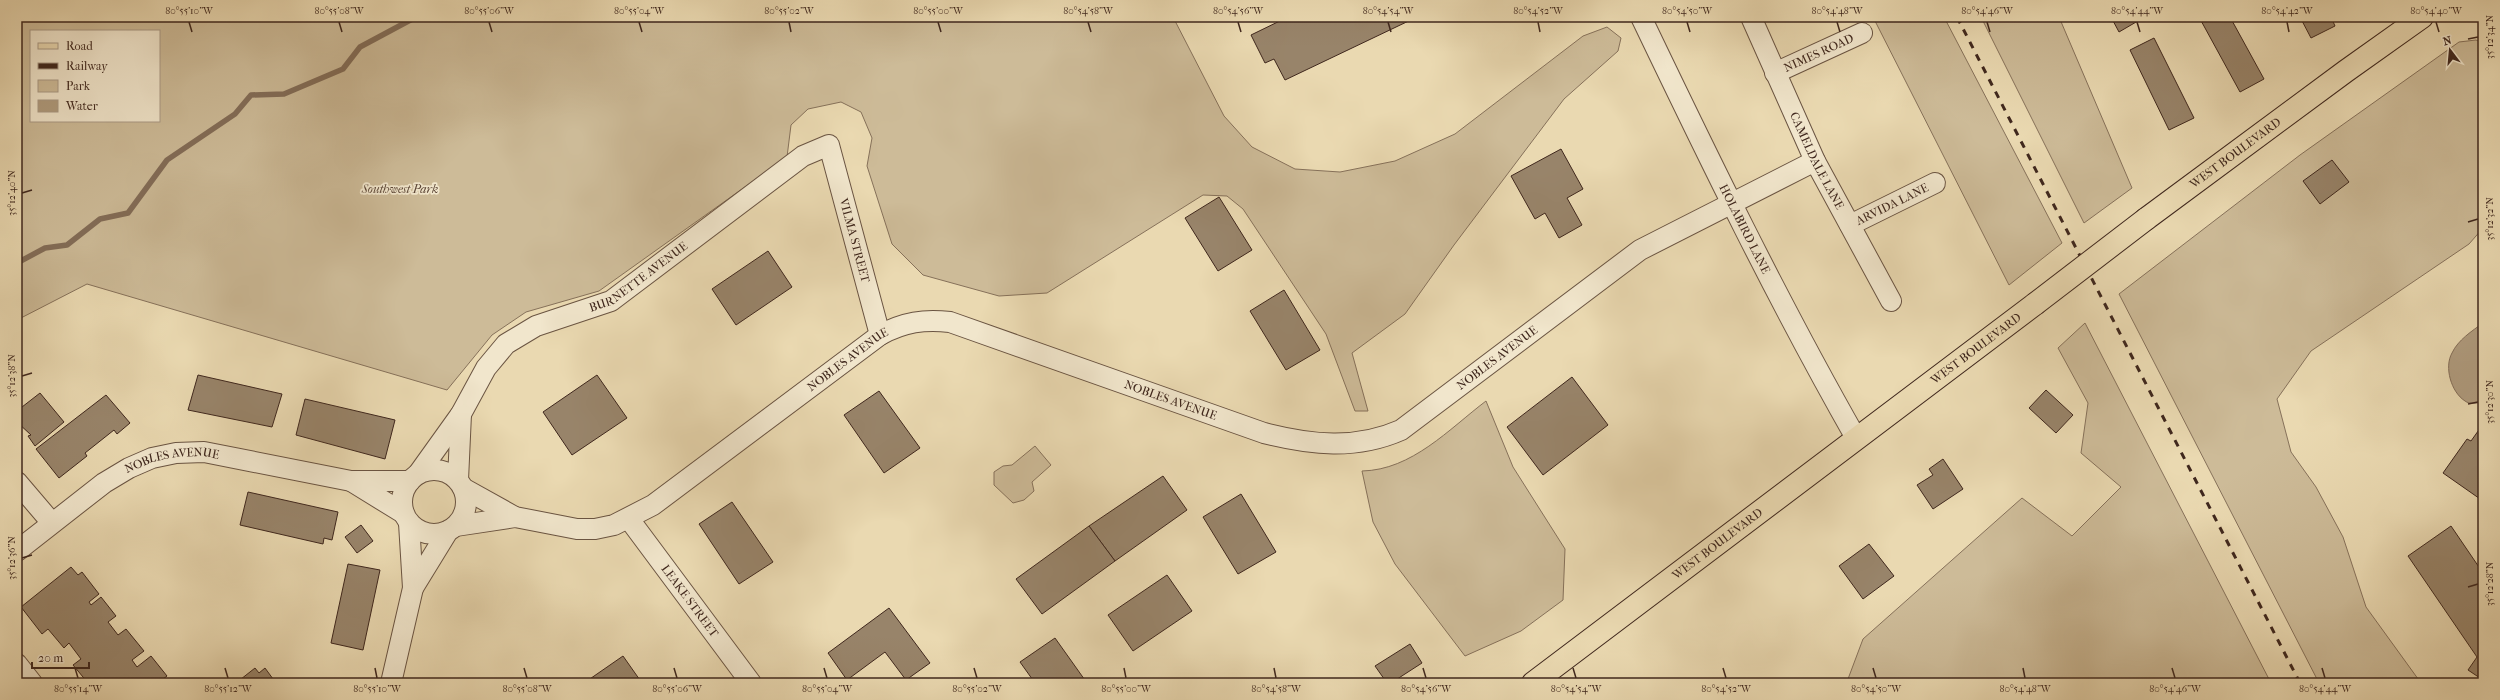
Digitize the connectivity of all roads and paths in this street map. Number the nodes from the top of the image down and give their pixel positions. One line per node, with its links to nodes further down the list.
1 (1641, 17): 9 (street, HOLABIRD LANE)
2 (1751, 17): 5 (street, CAMELDALE LANE)
3 (2422, 17): 14 (main road, WEST BOULEVARD, bridge)
4 (1862, 33): 5 (street, NIMES ROAD)
5 (1776, 72): 7 (street, CAMELDALE LANE)
6 (829, 145): 12 (street, VILMA STREET); 13 (street, BURNETTE AVENUE)
7 (1815, 161): 9 (street, NOBLES AVENUE); 10 (street, CAMELDALE LANE)
8 (1934, 183): 10 (street, ARVIDA LANE)
9 (1732, 205): 12 (street, NOBLES AVENUE); 14 (street, HOLABIRD LANE)
10 (1850, 225): 11 (street, CAMELDALE LANE)
11 (1891, 301)
12 (880, 335): 21 (street, NOBLES AVENUE)
13 (461, 414): 15 (street, BURNETTE AVENUE); 18 (street, BURNETTE AVENUE)
14 (1856, 438): 30 (main road, WEST BOULEVARD)
15 (414, 477): 16 (street, NOBLES AVENUE); 18 (street); 20 (street)
16 (351, 481): 20 (street, NOBLES AVENUE); 22 (street, NOBLES AVENUE)
17 (17, 482): 22 (street)
18 (461, 484): 19 (street, NOBLES AVENUE); 23 (street)
19 (515, 517): 21 (street, NOBLES AVENUE); 23 (street, NOBLES AVENUE)
20 (406, 518): 23 (street); 25 (street)
21 (629, 519): 29 (street, LEAKE STREET)
22 (52, 523): 24 (street, NOBLES AVENUE)
23 (452, 529): 25 (street)
24 (17, 551)
25 (413, 588): 28 (street)
26 (17, 664): 27 (street)
27 (32, 683)
28 (391, 683)
29 (751, 683)
30 (1533, 683)

